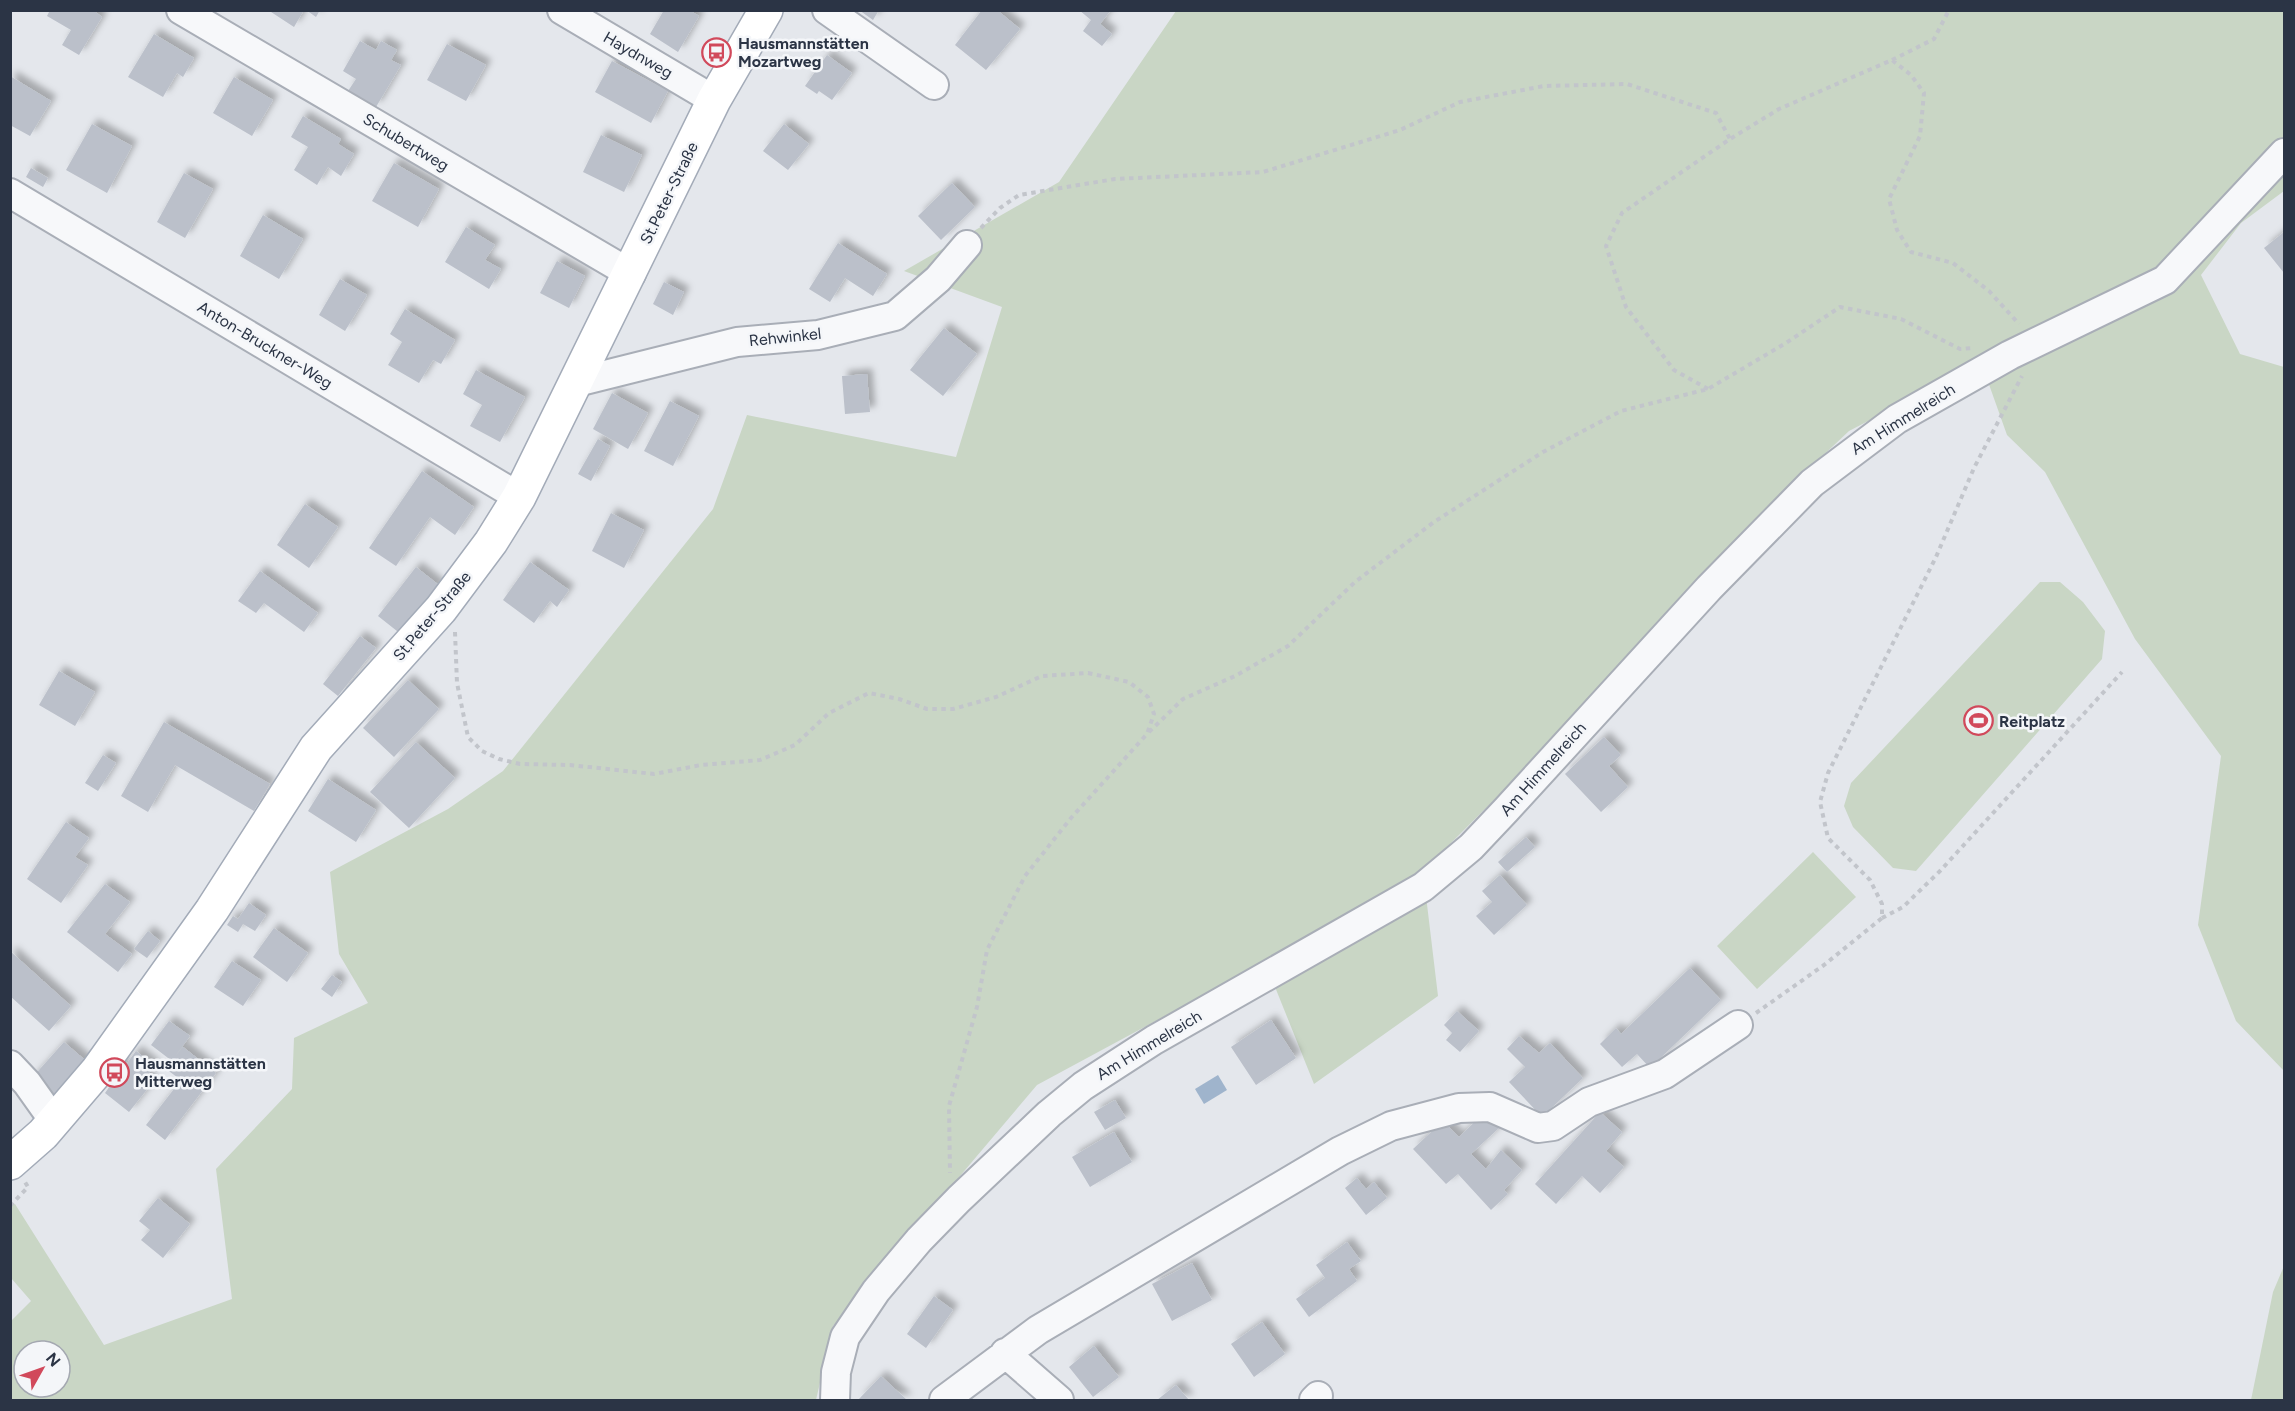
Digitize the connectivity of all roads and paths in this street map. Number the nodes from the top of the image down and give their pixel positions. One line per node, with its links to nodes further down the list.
1 (182, 10): 13 (street, Schubertweg)
2 (562, 10): 8 (street, Haydnweg)
3 (766, 10): 8 (main road, St.Peter-Straße)
4 (827, 10): 7 (street)
5 (1949, 10): 6 (path)
6 (1892, 60): 9 (path); 14 (path)
7 (934, 85)
8 (714, 100): 13 (main road, St.Peter-Straße)
9 (1730, 139): 12 (path); 17 (path)
10 (2284, 153): 14 (street, Am Himmelreich)
11 (10, 193): 18 (street, Anton-Bruckner-Weg)
12 (967, 245): 16 (street, Rehwinkel)
13 (630, 274): 16 (main road, St.Peter-Straße)
14 (2036, 342): 22 (path); 27 (street, Am Himmelreich)
15 (1982, 347): 17 (path)
16 (577, 382): 18 (main road, St.Peter-Straße)
17 (1708, 389): 21 (path)
18 (519, 497): 19 (main road, St.Peter-Straße)
19 (449, 598): 21 (path); 25 (main road, St.Peter-Straße)
20 (2122, 672): 22 (path)
21 (1147, 734): 27 (path)
22 (1882, 918): 23 (path)
23 (1738, 1025): 28 (street)
24 (10, 1065): 25 (street)
25 (54, 1121): 26 (main road, St.Peter-Straße)
26 (10, 1163)
27 (951, 1207): 29 (street, Am Himmelreich)
28 (1005, 1353): 30 (street); 31 (street)
29 (835, 1401)
30 (944, 1401)
31 (1059, 1401)

